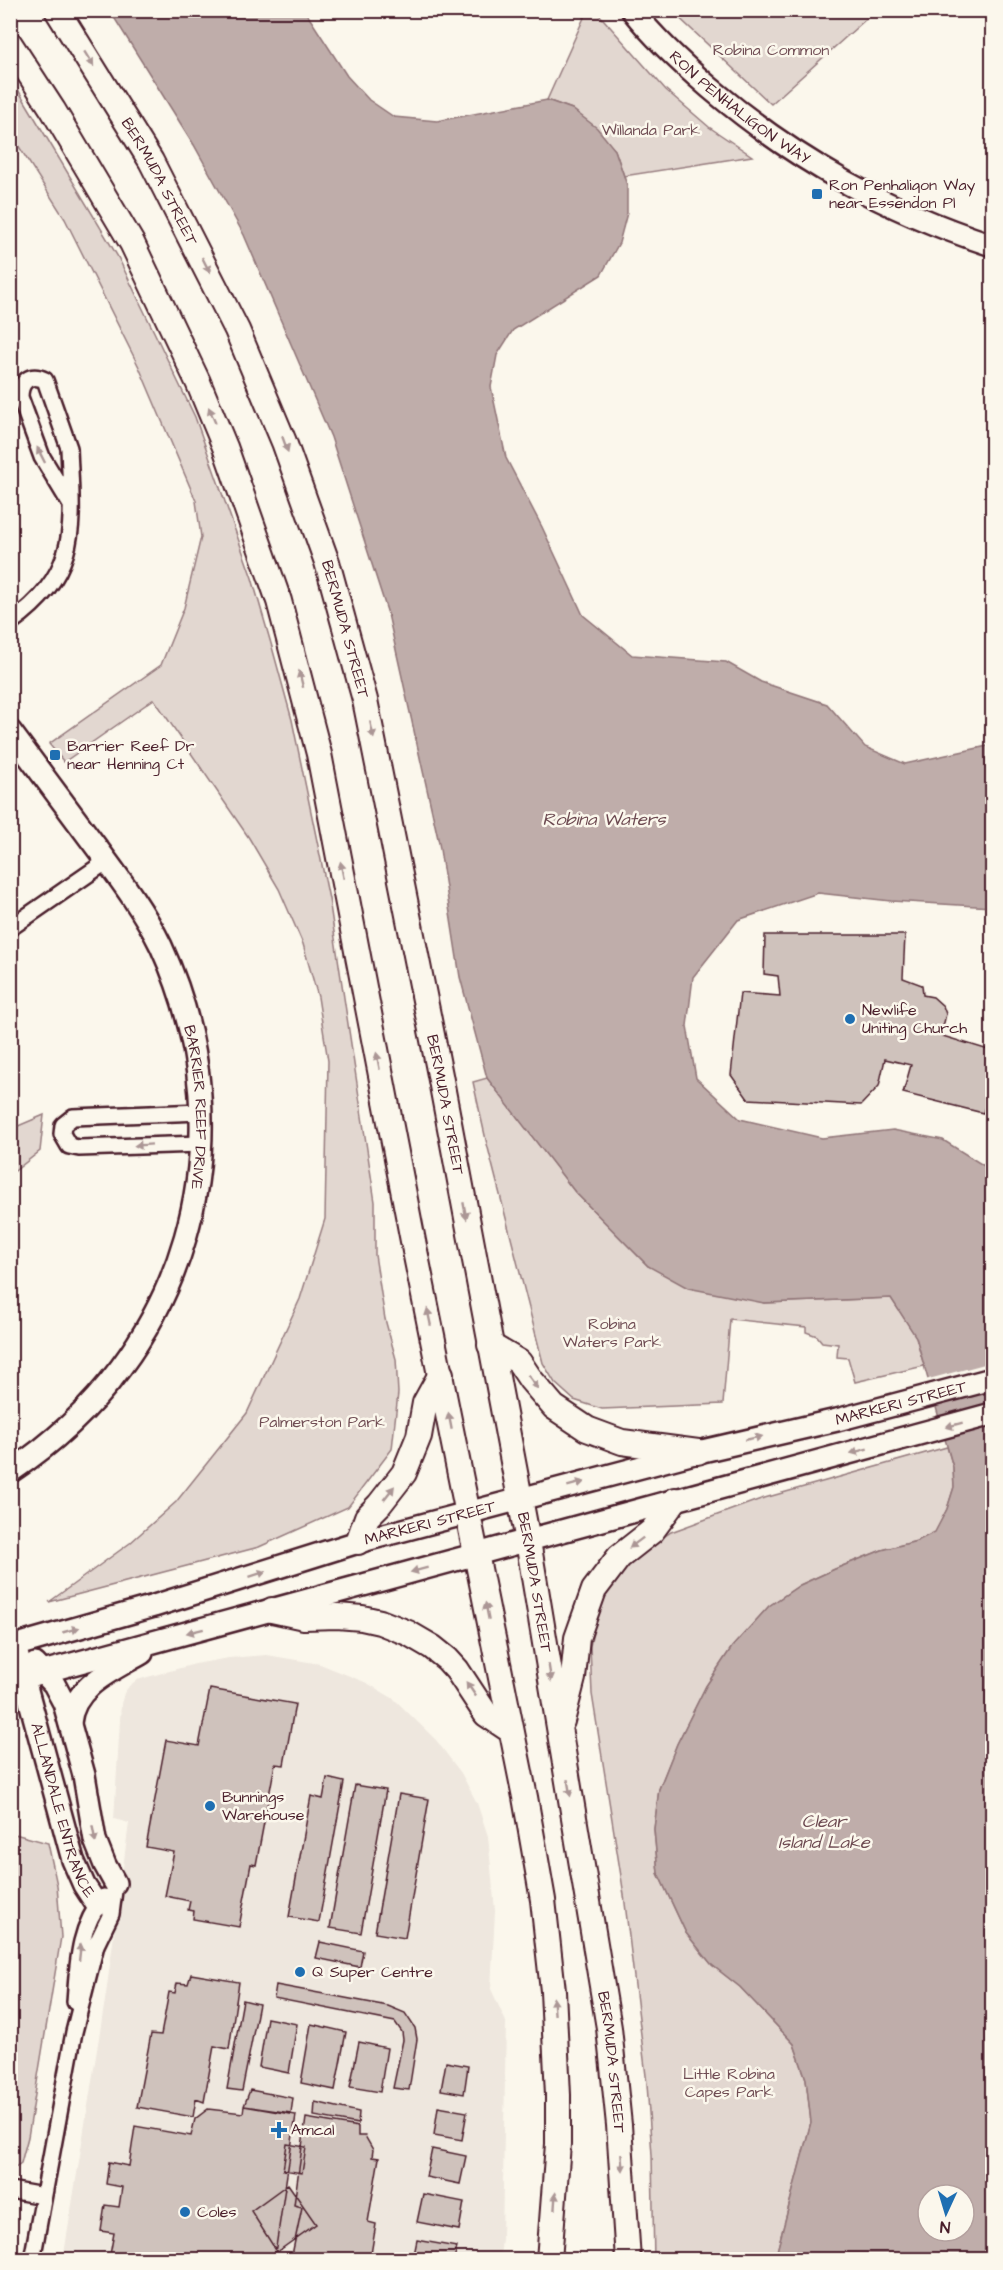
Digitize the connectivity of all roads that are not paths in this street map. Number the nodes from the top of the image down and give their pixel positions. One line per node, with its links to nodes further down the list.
1 (57, 10): 12 (main road, BERMUDA STREET, one-way to 12)
2 (632, 10): 4 (main road, RON PENHALIGON WAY)
3 (10, 44): 13 (main road, one-way to 3)
4 (993, 245)
5 (71, 506): 5 (street, one-way to 5); 6 (street)
6 (10, 623)
7 (10, 731): 8 (main road, BARRIER REEF DRIVE)
8 (107, 861): 9 (street); 10 (main road, BARRIER REEF DRIVE)
9 (10, 928)
10 (201, 1112): 11 (main road, BARRIER REEF DRIVE); 11 (street, one-way to 10)
11 (201, 1144): 17 (main road, BARRIER REEF DRIVE)
12 (490, 1345): 16 (main road, one-way to 16); 18 (main road, BERMUDA STREET)
13 (441, 1374): 20 (main road, one-way to 13); 22 (main road, one-way to 13)
14 (993, 1379): 16 (main road, MARKERI STREET, one-way to 14)
15 (993, 1414): 19 (main road, one-way to 19)
16 (698, 1452): 18 (main road, MARKERI STREET, one-way to 16)
17 (10, 1472)
18 (520, 1499): 20 (main road, MARKERI STREET); 21 (main road, BERMUDA STREET)
19 (675, 1500): 21 (main road); 30 (main road, one-way to 30)
20 (468, 1513): 22 (main road, MARKERI STREET); 23 (main road)
21 (528, 1541): 23 (main road); 30 (main road, BERMUDA STREET, one-way to 30)
22 (358, 1542): 26 (main road, MARKERI STREET, one-way to 22)
23 (476, 1555): 24 (main road, one-way to 24); 29 (main road, one-way to 23)
24 (272, 1610): 25 (main road, one-way to 25); 29 (main road, one-way to 24)
25 (165, 1638): 27 (main road); 28 (main road)
26 (13, 1646): 27 (main road)
27 (26, 1677): 28 (main road, ALLANDALE ENTRANCE); 32 (main road, ALLANDALE ENTRANCE)
28 (70, 1723): 31 (main road, ALLANDALE ENTRANCE)
29 (510, 1730): 38 (main road, one-way to 29)
30 (559, 1730): 39 (main road, BERMUDA STREET, one-way to 39)
31 (76, 1745): 32 (main road); 33 (main road, ALLANDALE ENTRANCE, one-way to 33)
32 (52, 1781): 34 (main road, ALLANDALE ENTRANCE)
33 (115, 1883): 34 (street, ALLANDALE ENTRANCE)
34 (104, 1911): 36 (street, ALLANDALE ENTRANCE)
35 (10, 2190): 36 (street)
36 (43, 2196): 37 (street, ALLANDALE ENTRANCE)
37 (32, 2259)
38 (549, 2259)
39 (628, 2259)

